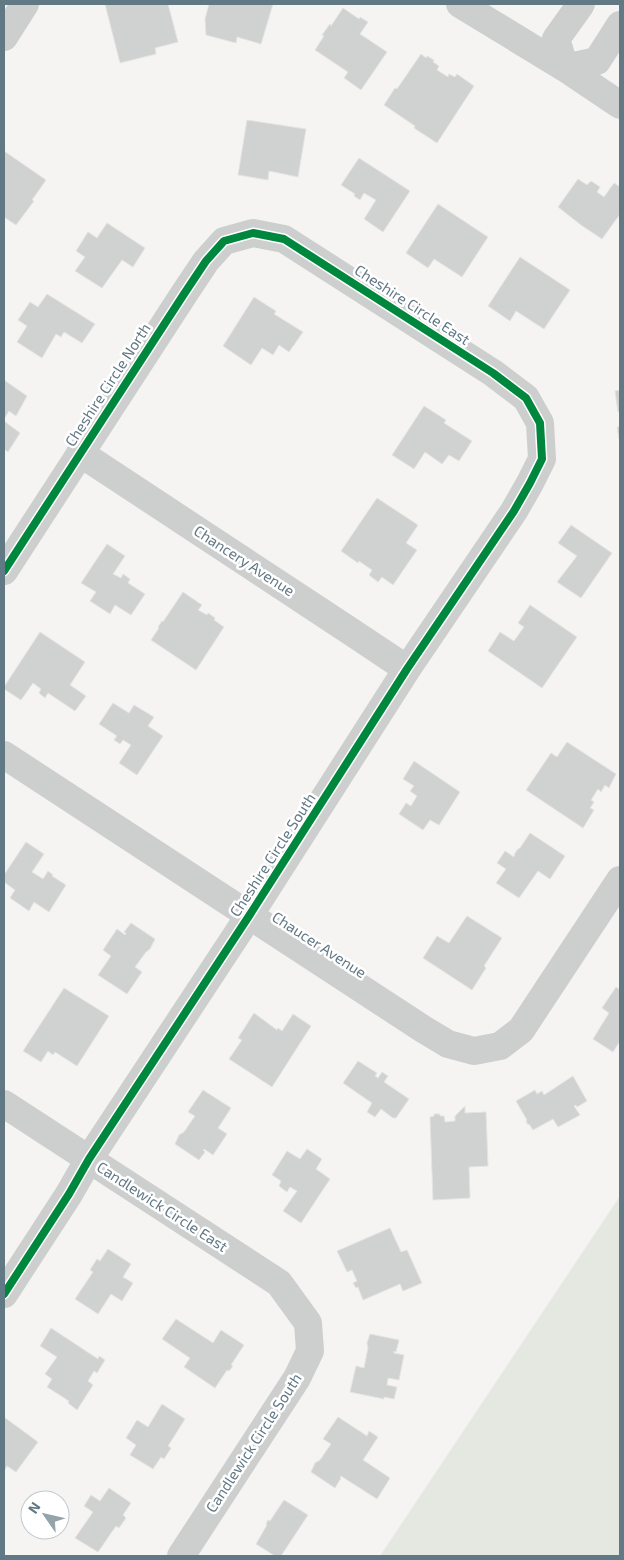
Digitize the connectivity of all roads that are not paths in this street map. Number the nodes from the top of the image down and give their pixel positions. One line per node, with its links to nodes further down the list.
1 (25, 4): 5 (street)
2 (460, 4): 6 (street)
3 (581, 4): 6 (street)
4 (620, 25): 6 (street)
5 (4, 37)
6 (565, 68): 7 (street)
7 (620, 105)
8 (253, 233): 9 (street, Cheshire Circle East); 10 (street, Cheshire Circle North)
9 (540, 423): 12 (street, Cheshire Circle South)
10 (80, 454): 11 (street, Cheshire Circle North); 12 (street, Chancery Avenue)
11 (4, 571)
12 (407, 669): 15 (street, Cheshire Circle South)
13 (4, 755): 15 (street, Chaucer Avenue)
14 (620, 880): 15 (street, Chaucer Avenue)
15 (249, 916): 17 (street, Cheshire Circle South)
16 (4, 1104): 17 (street, Candlewick Circle East)
17 (89, 1159): 18 (street, Cheshire Circle South); 19 (street, Candlewick Circle East)
18 (4, 1294)
19 (308, 1323): 20 (street, Candlewick Circle South)
20 (180, 1556)

